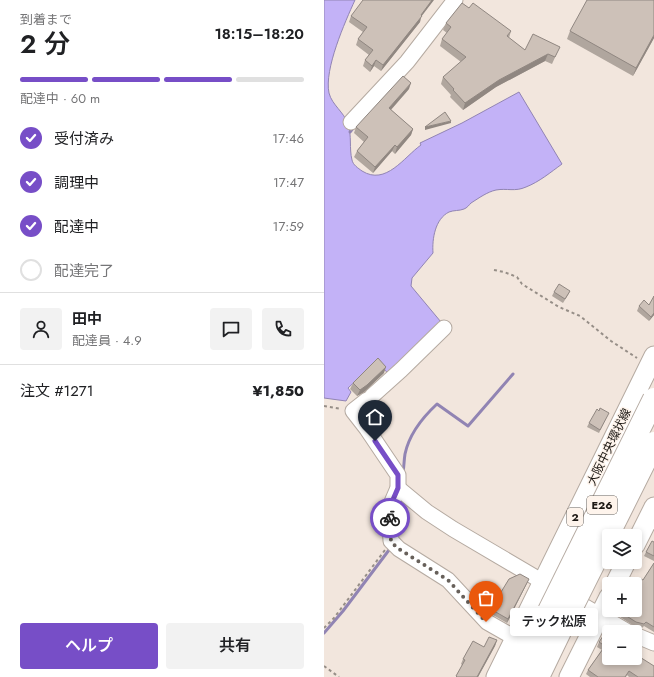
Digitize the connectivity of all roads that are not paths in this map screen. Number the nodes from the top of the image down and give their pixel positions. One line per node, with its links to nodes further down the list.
1 (455, 0): 2 (street)
2 (351, 122)
3 (444, 328): 7 (street)
4 (651, 366): 10 (main road, 大阪中央環状線 / 2); 10 (main road, 大阪中央環状線 / 2)
5 (654, 399): 18 (highway, E26, bridge)
6 (654, 443): 19 (highway, E26, bridge)
7 (398, 484): 10 (street); 14 (street)
8 (654, 507): 9 (main road)
9 (642, 531)
10 (544, 581): 12 (street); 14 (main road, 大阪中央環状線 / 2)
11 (602, 611): 12 (main road)
12 (600, 615): 13 (street); 20 (main road)
13 (616, 625)
14 (515, 638): 17 (main road, 大阪中央環状線 / 2)
15 (642, 638): 16 (street)
16 (654, 643)
17 (496, 677)
18 (517, 677)
19 (538, 677)
20 (569, 677)

